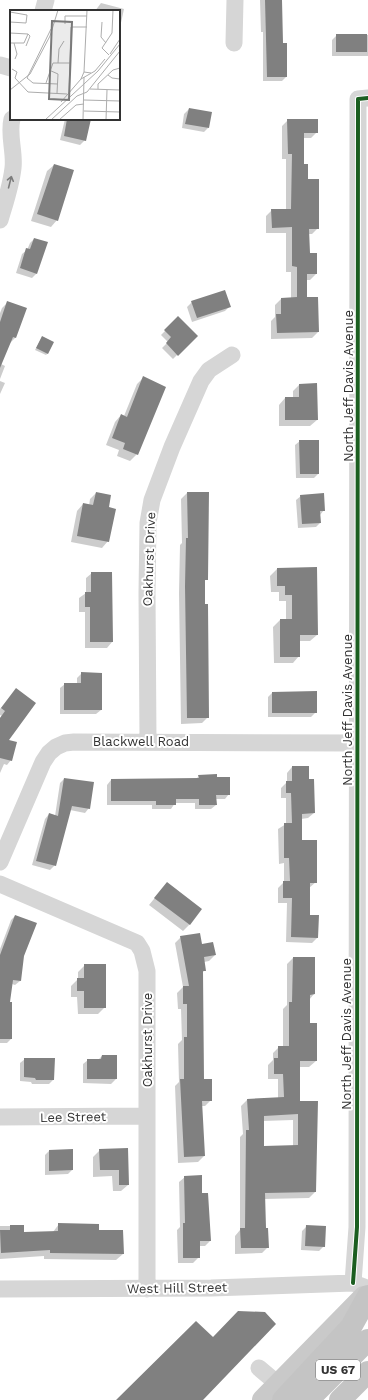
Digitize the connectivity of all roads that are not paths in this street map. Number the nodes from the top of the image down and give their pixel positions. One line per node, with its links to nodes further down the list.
1 (46, 0): 3 (street)
2 (235, 0): 4 (street)
3 (43, 10)
4 (234, 43)
5 (0, 65): 6 (street)
6 (10, 68)
7 (368, 98): 12 (street, North Jeff Davis Avenue)
8 (7, 128): 9 (street, one-way to 8)
9 (0, 220)
10 (232, 355): 11 (street, Oakhurst Drive)
11 (148, 741): 12 (street, Blackwell Road); 13 (street, Blackwell Road)
12 (356, 743): 17 (street, North Jeff Davis Avenue)
13 (0, 862)
14 (0, 884): 15 (street, Oakhurst Drive)
15 (146, 1116): 16 (street, Lee Street); 18 (street, Oakhurst Drive)
16 (0, 1117)
17 (362, 1191): 20 (street, North Jeff Davis Avenue)
18 (147, 1289): 19 (street, West Hill Street); 20 (street, West Hill Street)
19 (0, 1290)
20 (364, 1290): 24 (highway)
21 (368, 1340): 26 (highway, US 67)
22 (260, 1368): 24 (street)
23 (368, 1372): 27 (highway, US 67)
24 (280, 1392): 25 (main road)
25 (263, 1400)
26 (308, 1400)
27 (340, 1400)

